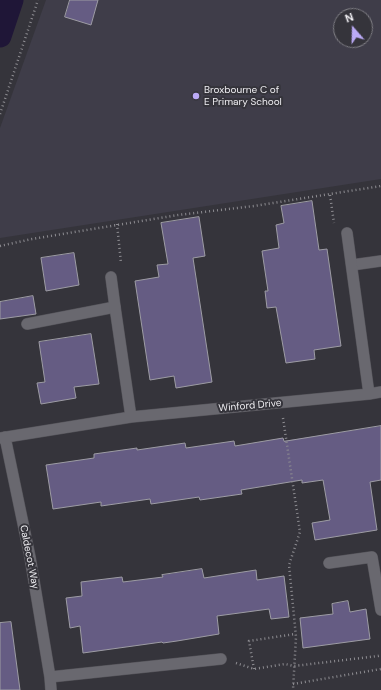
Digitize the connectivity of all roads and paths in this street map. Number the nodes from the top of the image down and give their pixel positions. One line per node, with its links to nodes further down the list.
1 (38, 0): 2 (path)
2 (0, 114)
3 (381, 186): 4 (path)
4 (330, 194): 5 (path); 6 (path)
5 (116, 224): 7 (path); 10 (path)
6 (347, 233): 9 (street)
7 (0, 246)
8 (381, 261): 9 (street)
9 (352, 265): 15 (street)
10 (122, 268)
11 (111, 277): 12 (street)
12 (114, 307): 13 (street); 17 (street)
13 (27, 324)
14 (381, 392): 15 (street, Winford Drive)
15 (369, 394): 16 (street, Winford Drive)
16 (280, 403): 17 (street, Winford Drive); 21 (path)
17 (131, 417): 18 (street, Winford Drive)
18 (3, 438): 27 (street, Caldecot Way)
19 (329, 563): 20 (street)
20 (381, 610)
21 (295, 634): 24 (path); 25 (path)
22 (381, 655): 24 (path)
23 (222, 659): 25 (path); 27 (street)
24 (294, 666): 25 (path); 28 (path)
25 (254, 669)
26 (381, 670): 28 (path)
27 (50, 677): 29 (street, Caldecot Way)
28 (293, 684): 30 (path)
29 (51, 690)
30 (293, 690)

